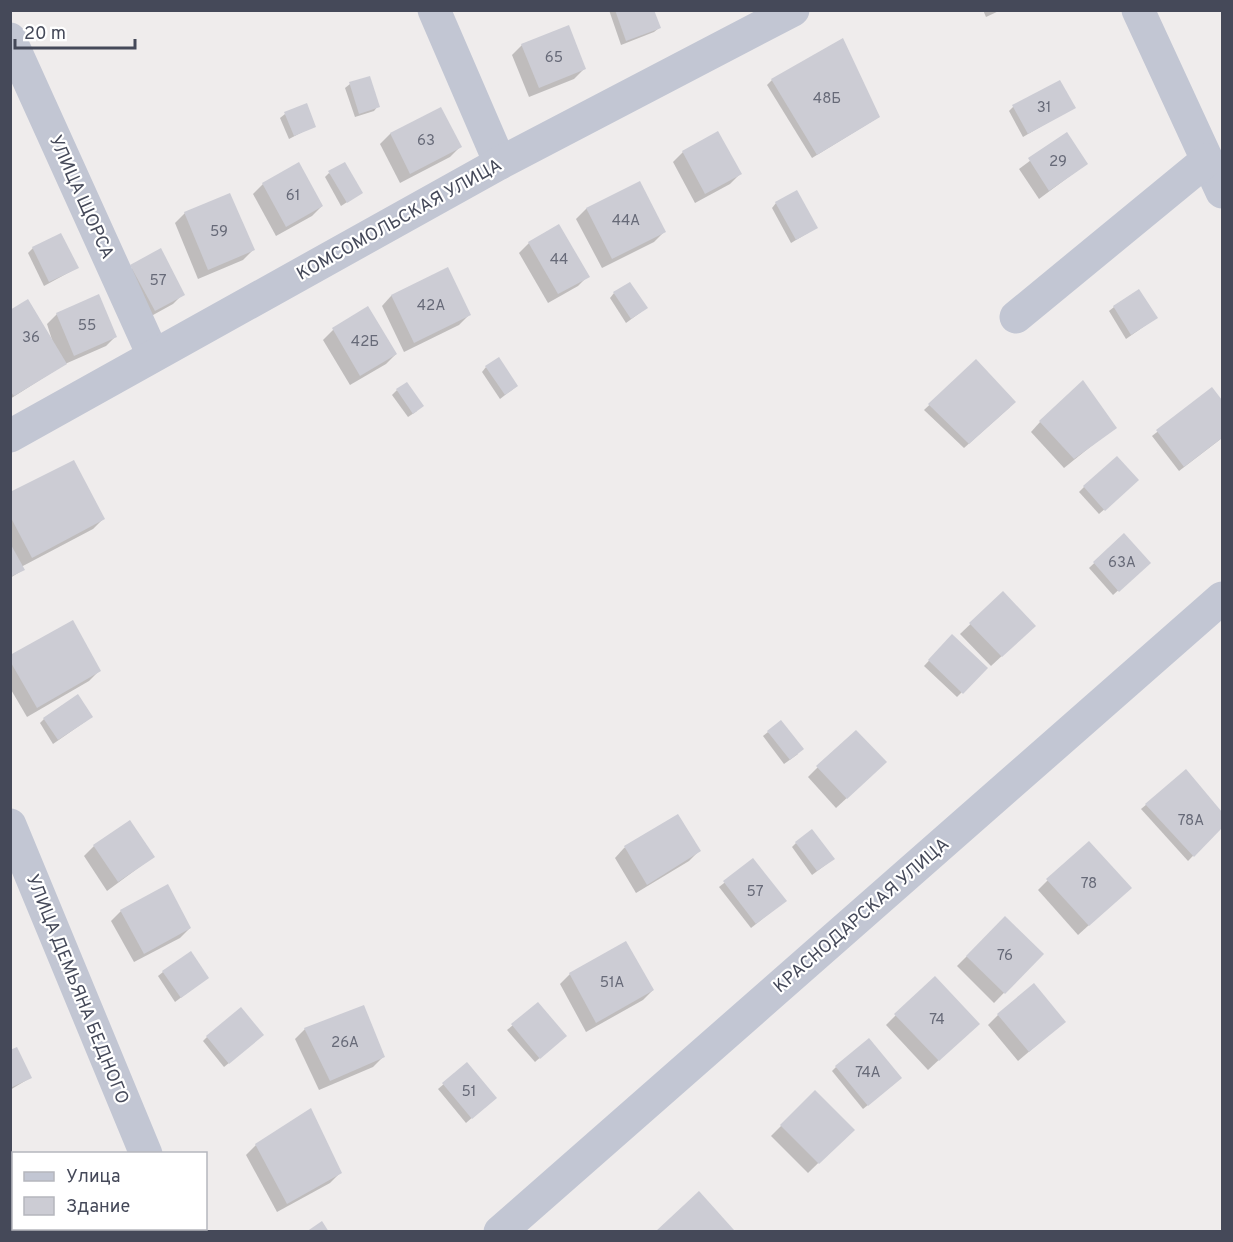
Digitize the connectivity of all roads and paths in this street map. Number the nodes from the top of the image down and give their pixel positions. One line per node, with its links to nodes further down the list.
1 (434, 10): 6 (street)
2 (793, 10): 6 (street, КОМСОМОЛЬСКАЯ УЛИЦА)
3 (1138, 10): 5 (street)
4 (10, 39): 9 (street, УЛИЦА ЩОРСА)
5 (1207, 160): 7 (street); 8 (street)
6 (500, 163): 9 (street, КОМСОМОЛЬСКАЯ УЛИЦА)
7 (1222, 192)
8 (1016, 317)
9 (153, 355): 10 (street, КОМСОМОЛЬСКАЯ УЛИЦА)
10 (10, 436)
11 (1222, 598): 14 (street, КРАСНОДАРСКАЯ УЛИЦА)
12 (10, 825): 13 (street, УЛИЦА ДЕМЬЯНА БЕДНОГО)
13 (145, 1152)
14 (500, 1232)

